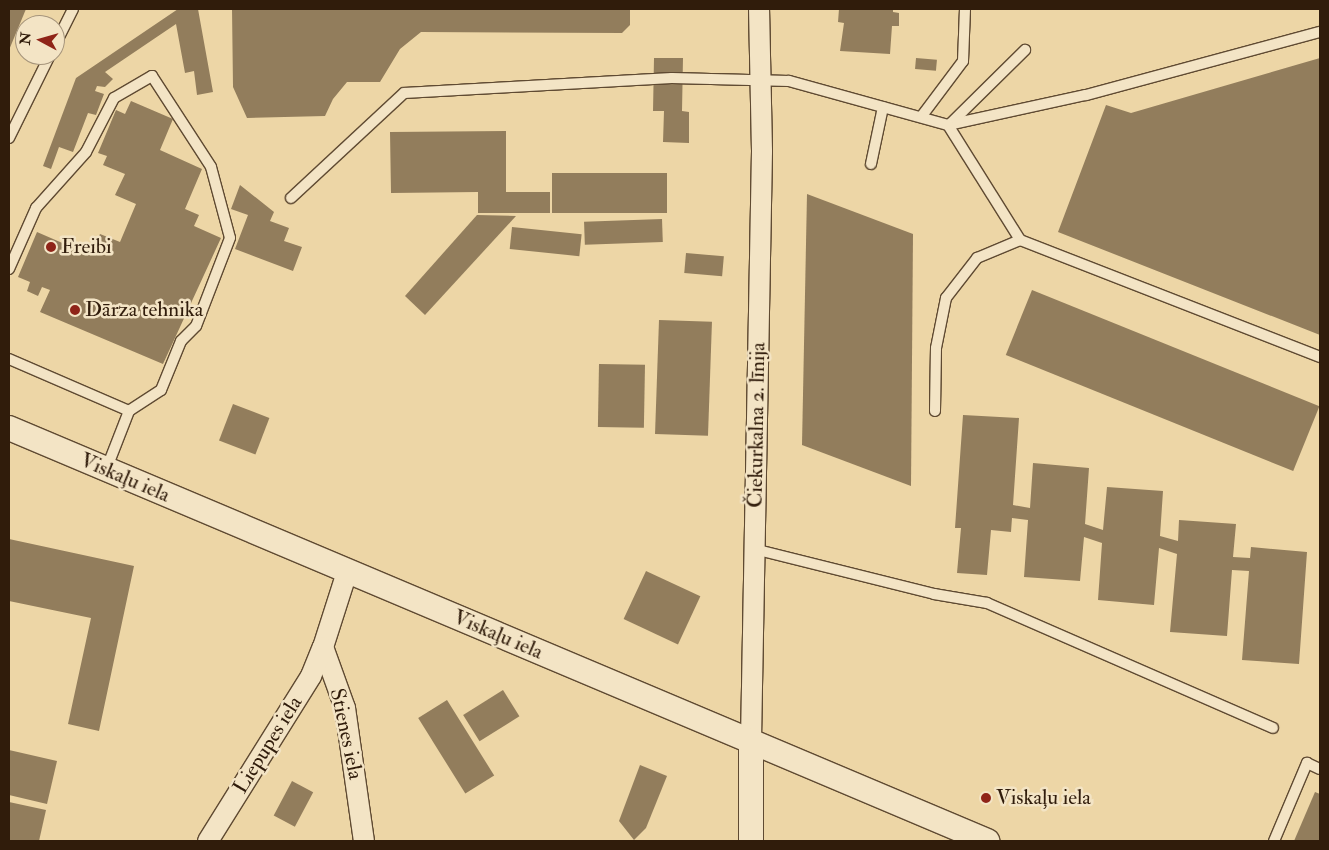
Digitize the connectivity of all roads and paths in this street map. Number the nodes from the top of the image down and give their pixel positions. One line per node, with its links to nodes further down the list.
1 (73, 9): 4 (lane)
2 (759, 9): 8 (street, Čiekurkalna 2. līnija)
3 (965, 9): 10 (lane)
4 (65, 25)
5 (1320, 32): 11 (lane)
6 (1025, 50): 11 (lane)
7 (45, 65): 12 (lane)
8 (761, 81): 9 (lane); 14 (lane); 23 (street, Čiekurkalna 2. līnija)
9 (883, 107): 10 (lane); 13 (lane)
10 (921, 117): 11 (lane)
11 (948, 125): 15 (lane)
12 (9, 138)
13 (871, 164)
14 (291, 198)
15 (1020, 240): 17 (lane); 20 (lane)
16 (9, 269): 19 (lane)
17 (1320, 357)
18 (9, 358): 19 (lane)
19 (129, 411): 22 (lane)
20 (935, 411)
21 (9, 428): 22 (street, Viskaļu iela)
22 (106, 470): 24 (street, Viskaļu iela)
23 (754, 549): 26 (lane); 27 (street, Čiekurkalna 2. līnija)
24 (347, 572): 25 (street); 27 (street, Viskaļu iela)
25 (323, 646): 29 (street, Liepupes iela); 30 (street, Stienes iela)
26 (1273, 728)
27 (751, 740): 31 (street, Čiekurkalna 2. līnija); 32 (street, Viskaļu iela)
28 (1320, 769): 33 (lane)
29 (208, 841)
30 (364, 841)
31 (751, 841)
32 (987, 841)
33 (1274, 841)

